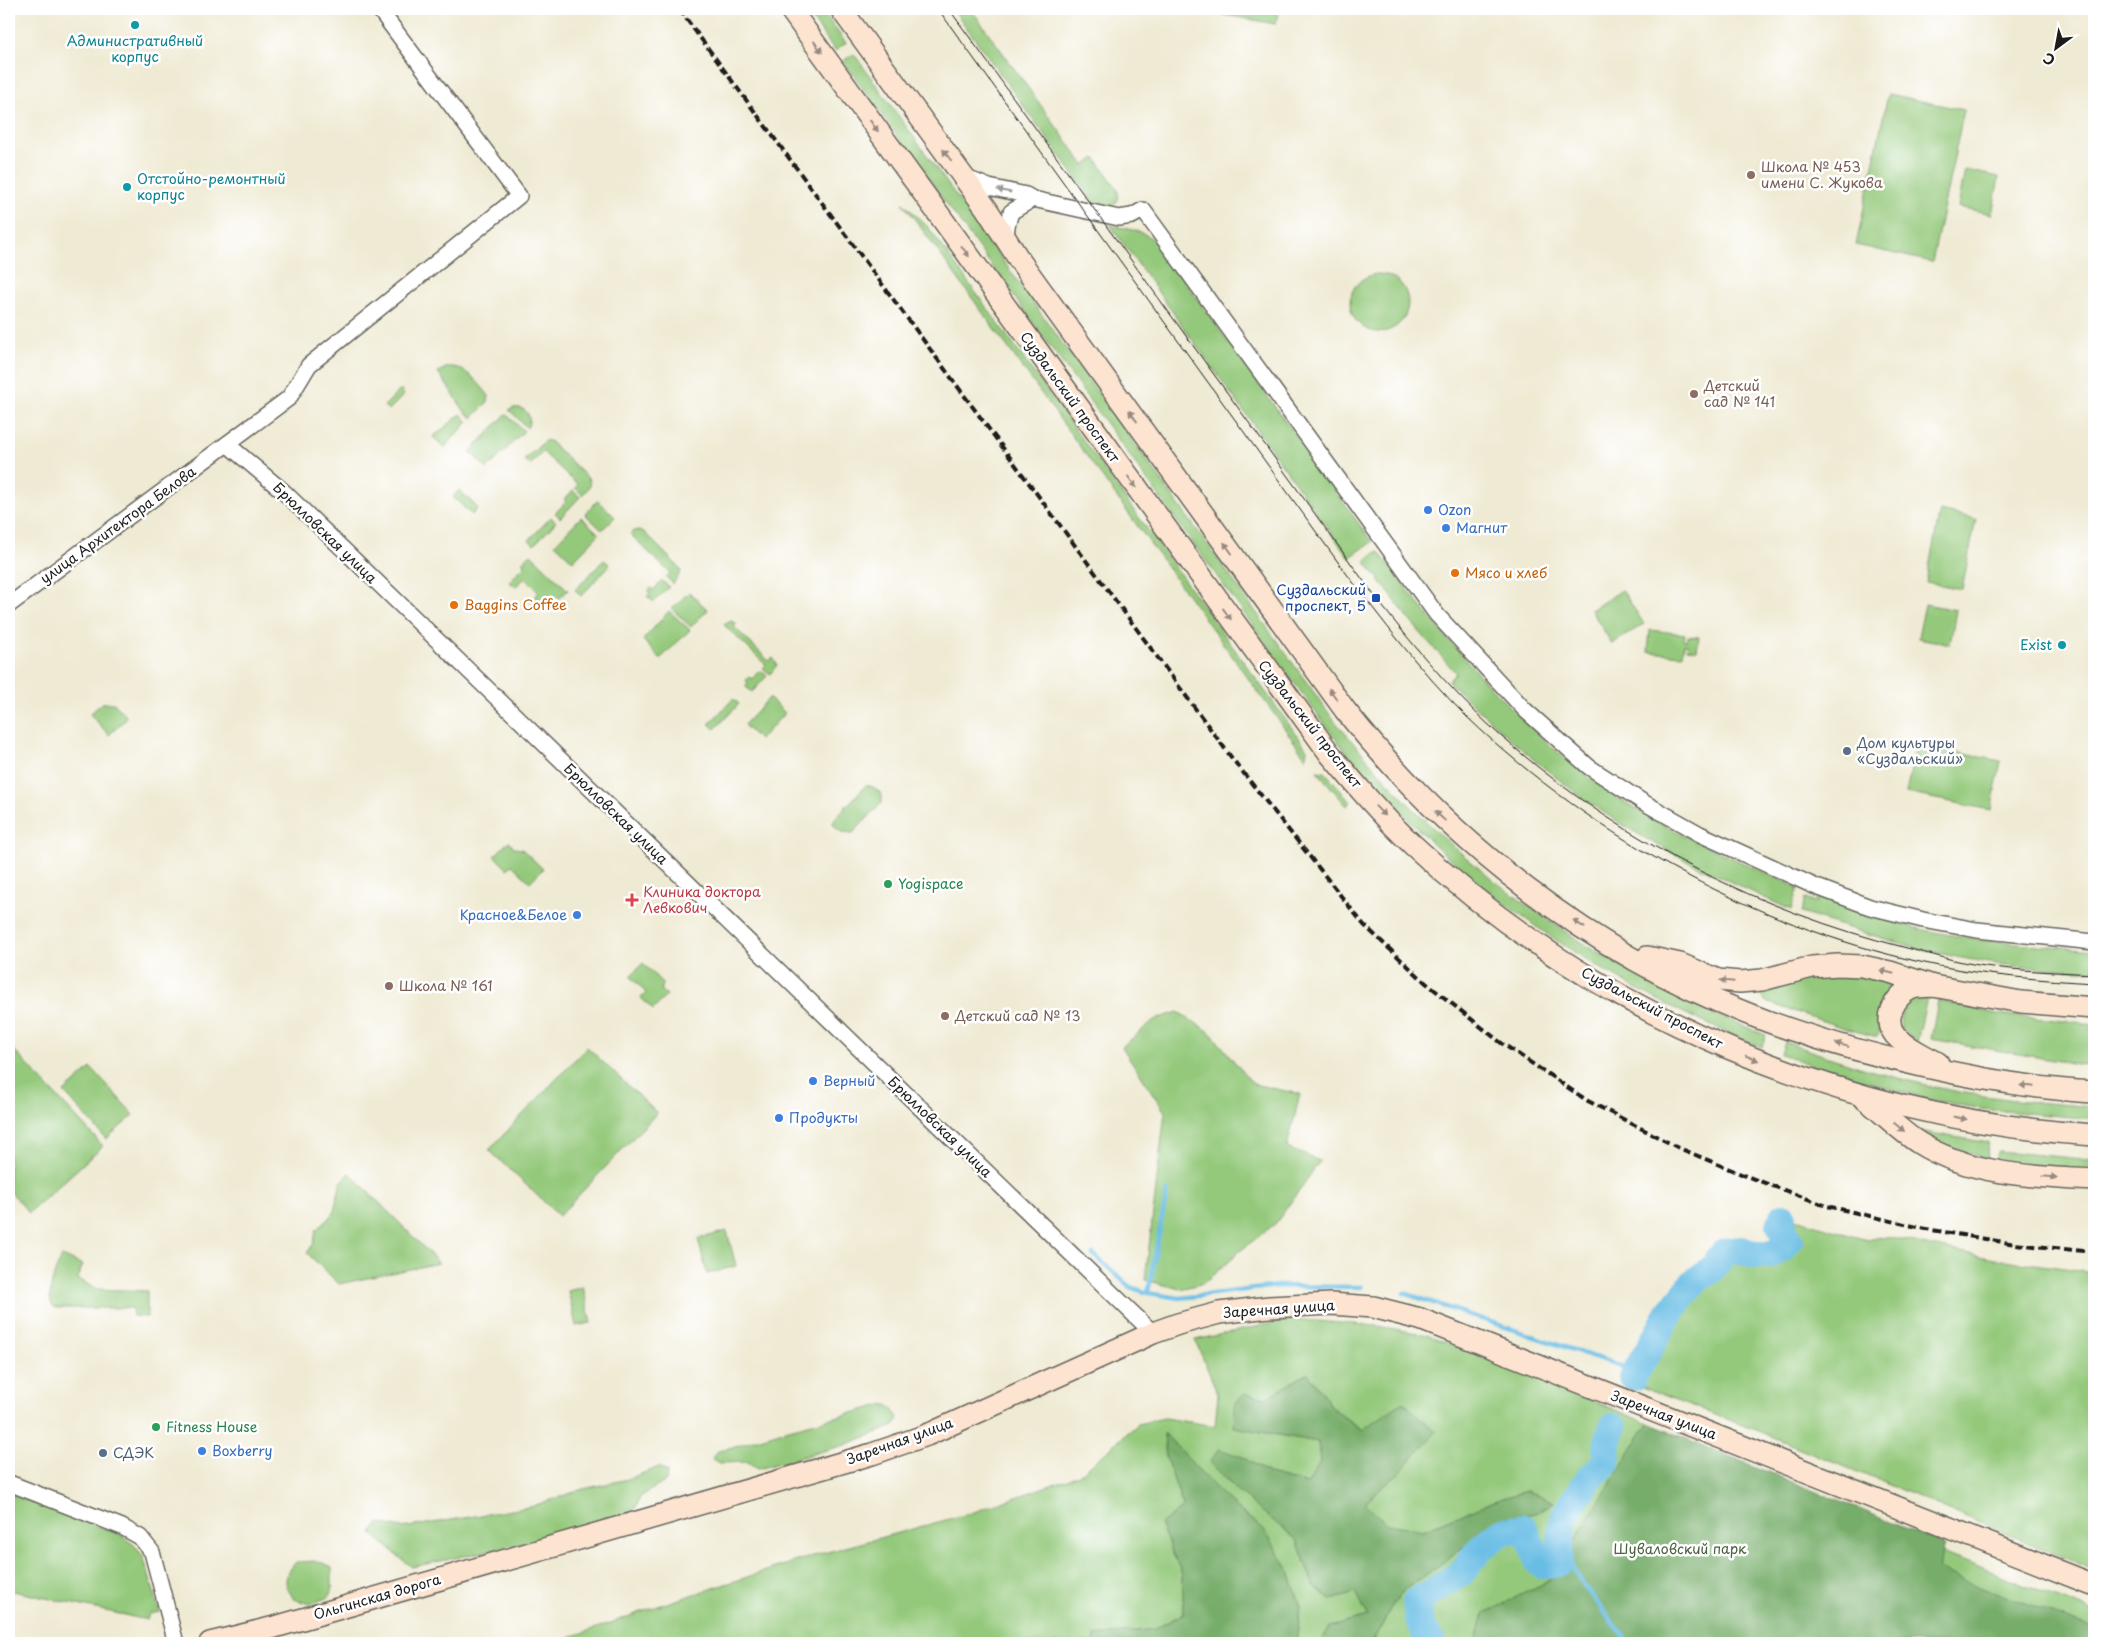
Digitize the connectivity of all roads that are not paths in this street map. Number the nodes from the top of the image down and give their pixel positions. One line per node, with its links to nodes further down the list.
1 (380, 9): 7 (street, улица Архитектора Белова)
2 (790, 9): 15 (main road, Суздальский проспект, one-way to 15)
3 (841, 9): 4 (main road, one-way to 3)
4 (962, 176): 5 (street, one-way to 4); 6 (main road)
5 (1033, 199): 6 (street); 9 (street)
6 (1006, 239): 10 (main road, one-way to 6)
7 (227, 444): 8 (street, улица Архитектора Белова); 18 (street, Брюлловская улица)
8 (9, 605)
9 (2094, 942)
10 (1620, 950): 11 (main road, one-way to 10); 13 (main road, one-way to 10)
11 (1934, 986): 12 (main road); 13 (main road)
12 (2094, 1008)
13 (1958, 1074): 14 (main road, one-way to 13)
14 (2094, 1092)
15 (1861, 1096): 16 (main road, Суздальский проспект, one-way to 16); 17 (main road, one-way to 17)
16 (2094, 1134)
17 (2094, 1180)
18 (1153, 1333): 20 (main road, Заречная улица); 21 (main road, Заречная улица)
19 (9, 1483): 22 (street)
20 (544, 1550): 23 (main road, Ольгинская дорога)
21 (2094, 1585)
22 (176, 1643)
23 (210, 1643)

